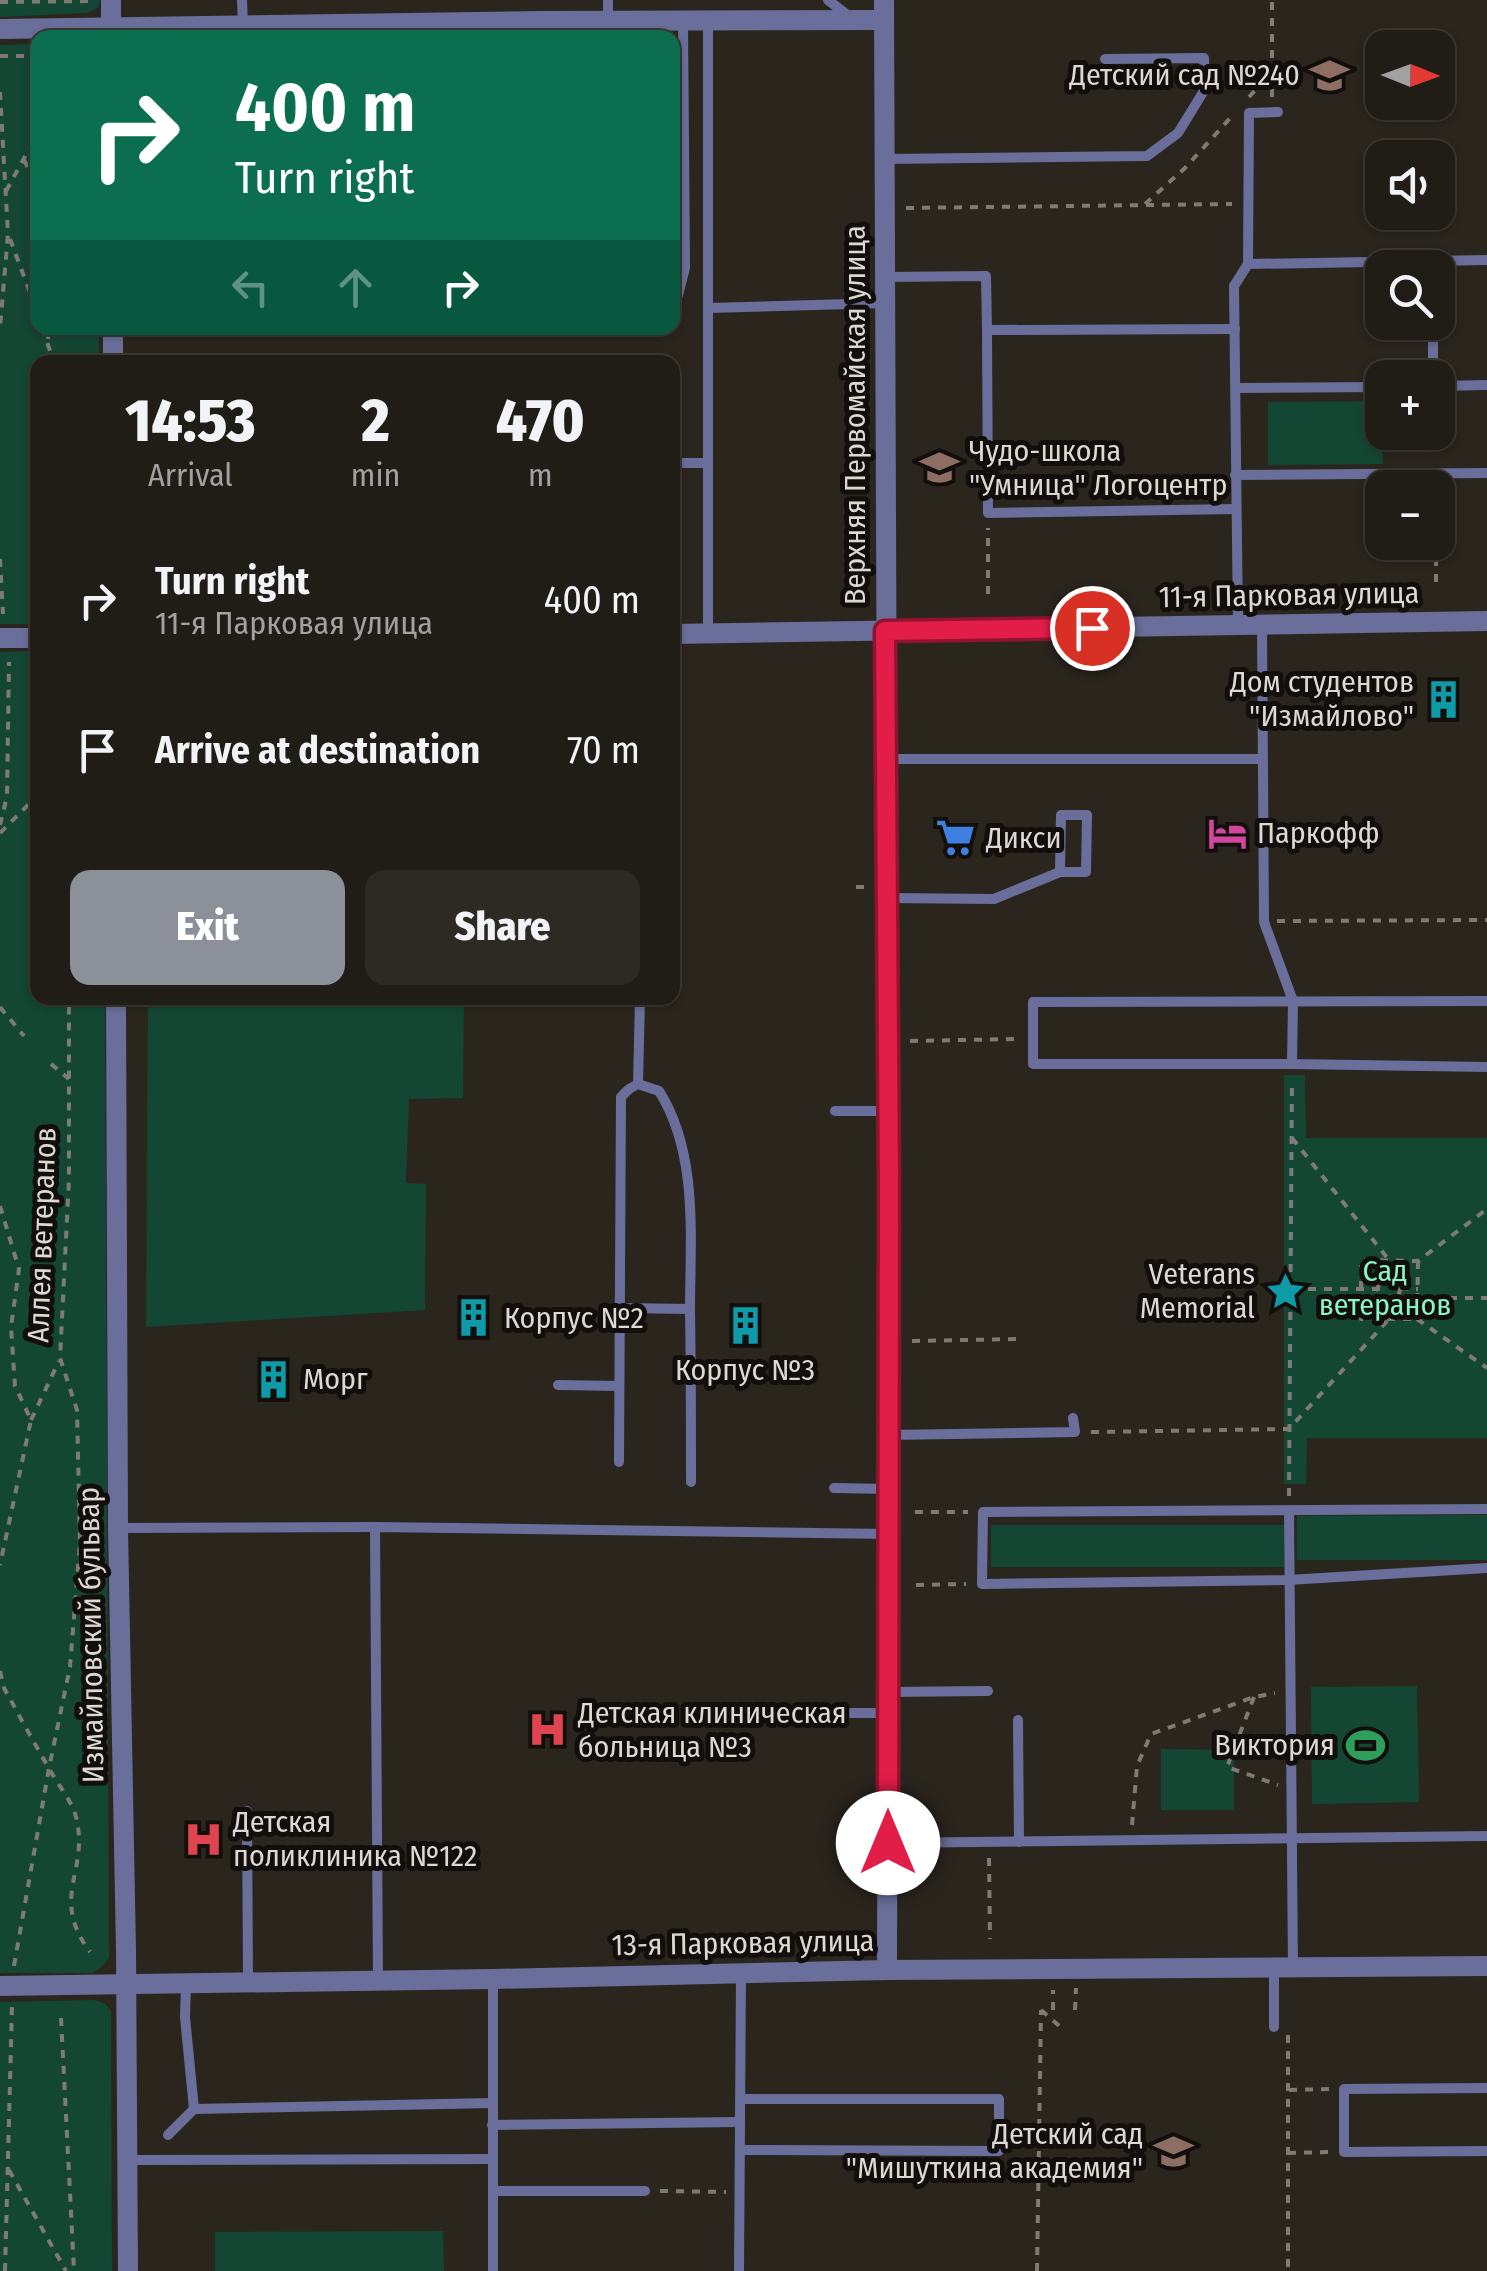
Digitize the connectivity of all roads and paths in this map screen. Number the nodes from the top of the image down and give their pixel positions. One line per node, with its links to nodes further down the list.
1 (111, 0): 17 (street)
2 (242, 0): 13 (lane)
3 (828, 0): 10 (lane)
4 (1272, 0): 22 (path)
5 (65, 1): 6 (path); 7 (path)
6 (102, 1)
7 (0, 2)
8 (884, 10): 10 (street); 29 (street, Верхняя Первомайская улица)
9 (608, 11): 11 (street); 15 (street)
10 (855, 20): 12 (street)
11 (683, 21): 12 (street); 41 (lane)
12 (708, 21): 44 (lane)
13 (243, 26): 15 (street); 18 (street)
14 (0, 29): 16 (street)
15 (542, 29)
16 (30, 30)
17 (111, 30)
18 (168, 30)
19 (0, 56): 20 (path)
20 (30, 56)
21 (1105, 59): 29 (lane)
22 (1272, 72): 24 (path); 25 (path)
23 (0, 92): 31 (path)
24 (1247, 100)
25 (1275, 112): 33 (lane)
26 (1234, 113): 32 (path)
27 (30, 147): 28 (path)
28 (23, 159): 30 (path); 31 (path)
29 (884, 159): 40 (street, Верхняя Первомайская улица)
30 (30, 172)
31 (6, 190): 35 (path)
32 (1145, 204): 33 (path); 34 (path)
33 (1248, 204): 38 (lane)
34 (906, 208)
35 (8, 234): 42 (path); 45 (path)
36 (1487, 260): 37 (lane)
37 (1455, 262)
38 (1248, 264): 39 (lane); 46 (lane)
39 (1365, 264)
40 (884, 277): 43 (street, Верхняя Первомайская улица); 47 (lane)
41 (680, 288)
42 (30, 293)
43 (885, 303): 44 (lane); 66 (street, Верхняя Первомайская улица)
44 (708, 308): 52 (lane)
45 (0, 328)
46 (1235, 329): 47 (lane); 51 (lane)
47 (987, 330): 57 (lane)
48 (1487, 385): 50 (lane)
49 (1365, 386): 51 (lane)
50 (1455, 386)
51 (1236, 388): 55 (lane)
52 (707, 463): 53 (lane); 68 (lane)
53 (680, 464)
54 (1487, 473): 55 (lane)
55 (1235, 475): 56 (lane)
56 (1236, 509): 57 (lane); 65 (lane)
57 (988, 513): 61 (path)
58 (0, 559): 62 (path)
59 (1436, 560): 60 (path)
60 (1436, 589)
61 (988, 594)
62 (2, 614)
63 (1487, 621): 64 (street, 11-я Парковая улица)
64 (1262, 625): 65 (street, 11-я Парковая улица); 73 (lane)
65 (1238, 626): 66 (street, 11-я Парковая улица)
66 (885, 631): 68 (street, 11-я Парковая улица); 72 (street, Верхняя Первомайская улица)
67 (680, 634): 68 (street, 11-я Парковая улица)
68 (708, 634)
69 (0, 638): 70 (street)
70 (30, 638)
71 (9, 662): 75 (path)
72 (886, 759): 73 (lane); 78 (street, Верхняя Первомайская улица)
73 (1262, 760): 80 (lane)
74 (30, 803): 76 (path)
75 (0, 826)
76 (0, 833)
77 (1060, 872): 77 (lane); 78 (lane)
78 (887, 898): 96 (street, Верхняя Первомайская улица)
79 (1487, 920): 80 (path)
80 (1264, 922): 81 (lane)
81 (1293, 1000): 82 (lane); 88 (lane); 91 (lane)
82 (1487, 1000)
83 (68, 1005): 93 (path, Аллея ветеранов)
84 (116, 1005): 135 (street, Измайловский бульвар)
85 (640, 1005): 94 (lane)
86 (0, 1006): 87 (path)
87 (24, 1036)
88 (1033, 1038): 89 (path); 91 (lane)
89 (910, 1042)
90 (51, 1064): 93 (path)
91 (1292, 1064): 92 (lane); 97 (path)
92 (1487, 1067)
93 (69, 1079): 117 (path, Аллея ветеранов)
94 (638, 1084): 111 (lane); 112 (lane)
95 (835, 1111): 96 (lane)
96 (889, 1111): 125 (street, Верхняя Первомайская улица)
97 (1292, 1138): 100 (path); 103 (path)
98 (0, 1206): 122 (path, Аллея ветеранов)
99 (1487, 1209): 101 (path)
100 (1389, 1260): 101 (path); 102 (path); 104 (path)
101 (1418, 1260): 107 (path)
102 (1389, 1278): 105 (path); 106 (path)
103 (1291, 1289): 104 (path); 123 (path)
104 (1361, 1289): 105 (path); 113 (path)
105 (1378, 1289): 110 (path)
106 (1400, 1289): 107 (path); 110 (path)
107 (1418, 1289): 108 (path)
108 (1417, 1298): 109 (path); 114 (path)
109 (1487, 1298)
110 (1388, 1300): 113 (path)
111 (620, 1308): 112 (lane); 120 (lane)
112 (690, 1309): 127 (lane)
113 (1389, 1319): 114 (path); 123 (path)
114 (1417, 1319): 118 (path)
115 (1018, 1339): 116 (path)
116 (912, 1341)
117 (60, 1358): 122 (path); 149 (path, Аллея ветеранов)
118 (1487, 1368)
119 (558, 1385): 120 (lane)
120 (619, 1386): 126 (lane)
121 (1073, 1418): 124 (lane)
122 (31, 1420): 137 (path)
123 (1289, 1429): 124 (path); 131 (path)
124 (1075, 1432): 125 (lane)
125 (888, 1435): 129 (street, Верхняя Первомайская улица)
126 (619, 1462)
127 (690, 1482)
128 (834, 1488): 129 (lane)
129 (890, 1489): 136 (street, Верхняя Первомайская улица)
130 (1487, 1509): 131 (lane)
131 (1289, 1511): 133 (lane); 139 (lane)
132 (915, 1512): 133 (path)
133 (983, 1512): 140 (lane)
134 (376, 1527): 135 (lane); 136 (lane); 166 (lane)
135 (118, 1528): 169 (street, Измайловский бульвар)
136 (890, 1534): 146 (street, Верхняя Первомайская улица)
137 (0, 1564)
138 (1487, 1568): 139 (lane)
139 (1288, 1580): 140 (lane); 144 (lane)
140 (982, 1584): 141 (path)
141 (916, 1585)
142 (0, 1671): 149 (path)
143 (988, 1690): 146 (lane)
144 (1290, 1690): 145 (path); 150 (lane)
145 (1254, 1697): 150 (path); 154 (path)
146 (889, 1702): 147 (lane); 157 (street, Верхняя Первомайская улица)
147 (835, 1713)
148 (1018, 1720): 156 (lane)
149 (49, 1768): 159 (path); 160 (path, Аллея ветеранов)
150 (1292, 1790): 153 (lane)
151 (247, 1811): 167 (lane)
152 (1487, 1836): 153 (lane)
153 (1293, 1839): 154 (lane); 162 (lane)
154 (1131, 1840): 156 (lane)
155 (989, 1842): 156 (lane); 157 (lane); 158 (path)
156 (1019, 1842)
157 (888, 1843): 163 (street, Верхняя Первомайская улица)
158 (990, 1939)
159 (90, 1952)
160 (15, 1953)
161 (1487, 1966): 162 (street, 13-я Парковая улица)
162 (1284, 1968): 163 (street, 13-я Парковая улица); 176 (lane)
163 (887, 1970): 164 (street, 13-я Парковая улица)
164 (741, 1972): 165 (street, 13-я Парковая улица); 181 (lane)
165 (493, 1980): 166 (street, 13-я Парковая улица); 182 (lane)
166 (378, 1981): 167 (street, 13-я Парковая улица)
167 (248, 1983): 168 (street, 13-я Парковая улица)
168 (186, 1984): 169 (street, 13-я Парковая улица); 183 (lane)
169 (126, 1985): 170 (street, 13-я Парковая улица); 191 (street, Измайловский бульвар)
170 (0, 1986)
171 (1053, 2010): 172 (path)
172 (1075, 2010)
173 (12, 2018): 193 (path)
174 (61, 2018): 199 (path)
175 (1288, 2026): 180 (path)
176 (1274, 2027)
177 (1064, 2030): 203 (path)
178 (1487, 2088): 179 (lane)
179 (1344, 2089): 180 (path); 189 (lane)
180 (1288, 2090): 190 (path)
181 (740, 2099): 184 (lane); 187 (lane)
182 (492, 2103): 183 (lane); 185 (lane)
183 (194, 2108): 186 (lane)
184 (740, 2122): 185 (lane); 187 (lane)
185 (492, 2124): 192 (lane)
186 (168, 2135)
187 (740, 2150): 196 (lane)
188 (1487, 2151): 189 (lane)
189 (1344, 2152): 190 (path)
190 (1288, 2153): 204 (path)
191 (127, 2160): 192 (lane); 200 (street, Измайловский бульвар)
192 (492, 2160): 194 (lane)
193 (6, 2166): 197 (path); 198 (path)
194 (493, 2191): 195 (lane); 201 (lane)
195 (645, 2191): 196 (path)
196 (740, 2192): 202 (lane)
197 (6, 2271)
198 (66, 2271)
199 (74, 2271)
200 (128, 2271)
201 (493, 2271)
202 (740, 2271)
203 (1037, 2271)
204 (1288, 2271)

